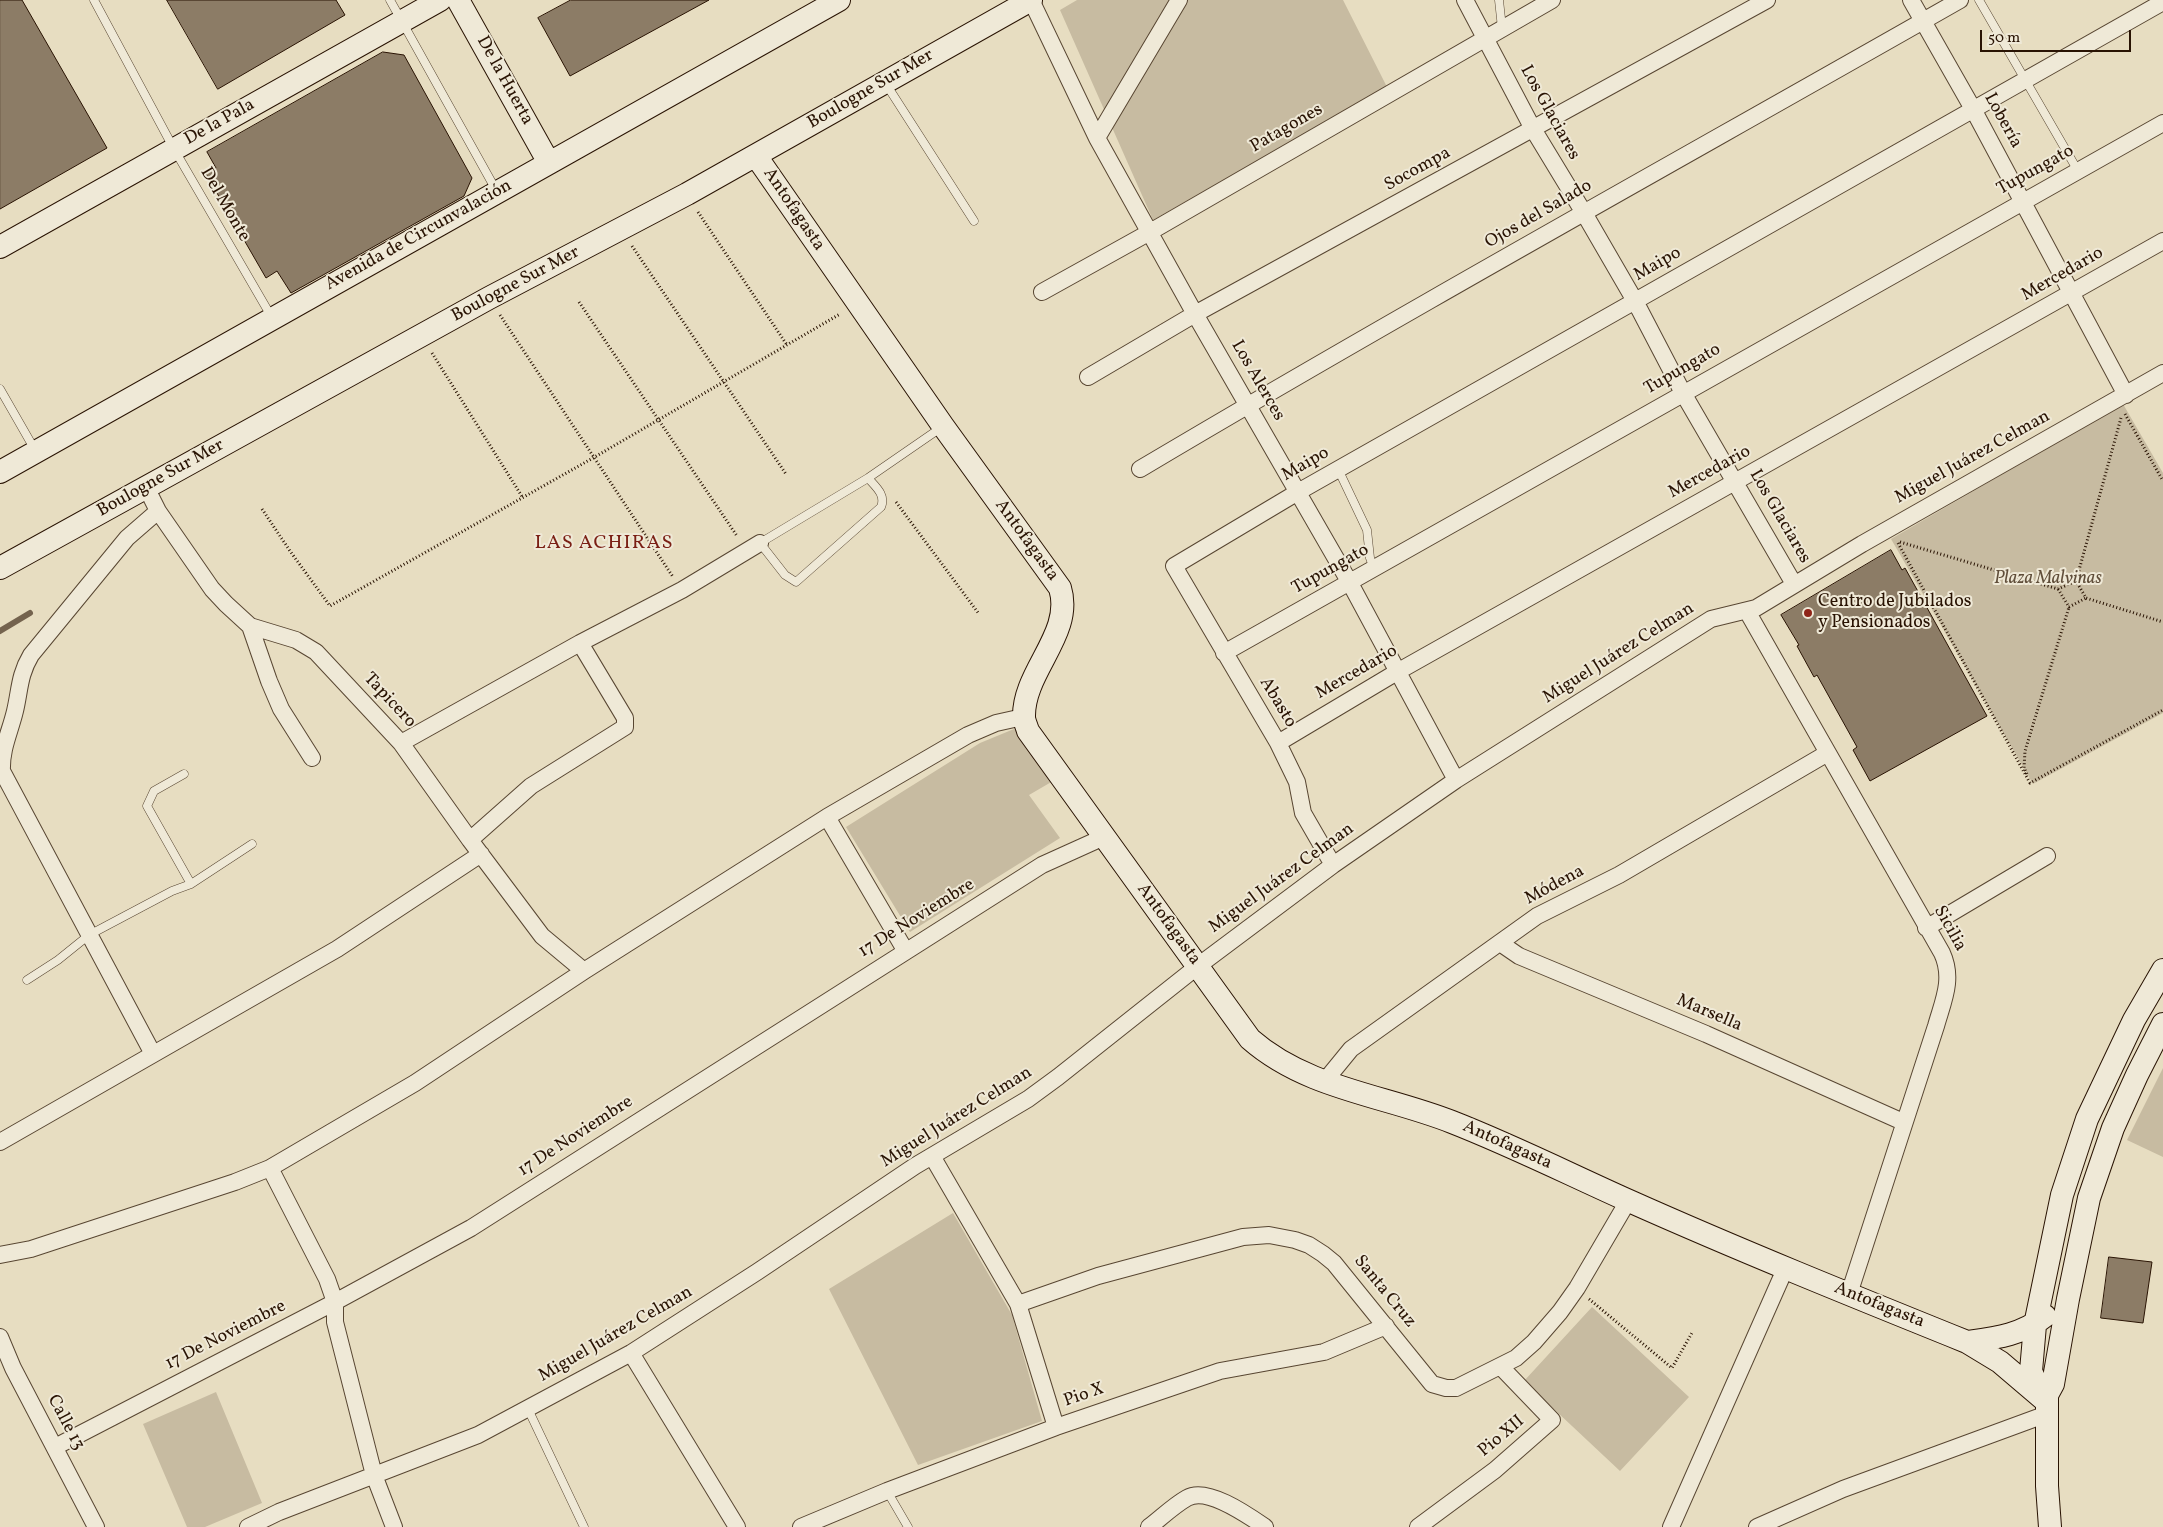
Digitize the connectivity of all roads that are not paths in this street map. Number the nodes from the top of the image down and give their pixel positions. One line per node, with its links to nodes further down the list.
1 (94, 0): 26 (lane, Del Monte)
2 (390, 0): 16 (lane)
3 (440, 0): 16 (street, De la Pala)
4 (458, 0): 28 (street, De la Huerta)
5 (839, 0): 28 (street, Avenida de Circunvalación)
6 (1031, 0): 21 (street, Boulogne Sur Mer); 25 (street, Los Alerces)
7 (1179, 0): 25 (street)
8 (1465, 0): 19 (street, Los Glaciares)
9 (1499, 0): 18 (lane)
10 (1552, 0): 18 (street, Patagones)
11 (1767, 0): 24 (street, Socompa)
12 (1911, 0): 17 (street, Lobería)
13 (1960, 0): 17 (street, Ojos del Salado)
14 (1979, 0): 20 (lane)
15 (2163, 2): 20 (street, Maipo)
16 (402, 21): 26 (street, De la Pala); 30 (lane)
17 (1923, 21): 22 (street, Lobería); 32 (street, Ojos del Salado)
18 (1502, 28): 19 (street, Patagones)
19 (1485, 38): 24 (street, Los Glaciares); 34 (street, Patagones)
20 (2025, 79): 22 (street, Maipo); 29 (lane)
21 (885, 82): 27 (street, Boulogne Sur Mer); 33 (lane)
22 (1973, 109): 31 (street, Lobería); 39 (street, Maipo)
23 (2163, 123): 29 (street, Tupungato)
24 (1533, 129): 32 (street, Los Glaciares); 40 (street, Socompa)
25 (1097, 138): 34 (street, Los Alerces)
26 (174, 150): 36 (street, De la Pala); 41 (lane, Del Monte)
27 (756, 156): 48 (street, Antofagasta); 55 (street, Boulogne Sur Mer)
28 (549, 163): 30 (street, Avenida de Circunvalación)
29 (2078, 171): 31 (street, Tupungato)
30 (497, 192): 41 (street, Avenida de Circunvalación)
31 (2023, 202): 38 (street, Lobería); 45 (street, Tupungato)
32 (1584, 213): 39 (street, Los Glaciares); 47 (street, Ojos del Salado)
33 (974, 221)
34 (1150, 232): 37 (street, Patagones); 40 (street, Los Alerces)
35 (2163, 241): 38 (street, Mercedario)
36 (0, 247)
37 (1042, 292)
38 (2073, 292): 46 (street, Lobería); 54 (street, Mercedario)
39 (1635, 302): 45 (street, Los Glaciares); 51 (street, Maipo)
40 (1195, 314): 43 (street, Socompa); 47 (street, Los Alerces)
41 (273, 318): 49 (street, Avenida de Circunvalación)
42 (2163, 373): 46 (street, Miguel Juárez Celman)
43 (1088, 377)
44 (0, 389): 49 (lane)
45 (1683, 393): 54 (street, Los Glaciares); 61 (street, Tupungato)
46 (2126, 395): 63 (street, Miguel Juárez Celman)
47 (1248, 405): 50 (street, Ojos del Salado); 56 (street, Los Alerces)
48 (943, 426): 53 (lane); 69 (street, Antofagasta)
49 (36, 451): 52 (street, Avenida de Circunvalación)
50 (1140, 469)
51 (1338, 469): 56 (street, Maipo); 61 (lane)
52 (0, 472)
53 (868, 478): 58 (lane); 58 (lane)
54 (1736, 482): 63 (street, Los Glaciares); 68 (street, Mercedario)
55 (146, 487): 57 (street, Tapicero); 60 (street, Boulogne Sur Mer)
56 (1298, 492): 59 (street, Maipo); 62 (street, Los Alerces)
57 (158, 511): 65 (street, Tapicero); 85 (street)
58 (753, 546): 66 (street)
59 (1174, 566): 67 (street, Abasto)
60 (0, 568)
61 (1374, 569): 62 (street, Tupungato)
62 (1350, 583): 67 (street, Tupungato); 68 (street, Los Alerces)
63 (1794, 584): 64 (street, Miguel Juárez Celman)
64 (1747, 611): 72 (street, Sicilia); 75 (street, Miguel Juárez Celman)
65 (250, 626): 70 (street, Tapicero); 73 (street)
66 (580, 643): 70 (street); 78 (street)
67 (1224, 653): 71 (street, Abasto)
68 (1396, 672): 71 (street, Mercedario); 75 (street, Los Alerces)
69 (1023, 718): 76 (street); 77 (street, Antofagasta)
70 (401, 743): 78 (street, Tapicero)
71 (1278, 743): 82 (street, Abasto)
72 (1826, 754): 84 (street, Sicilia); 86 (street, Módena)
73 (312, 758)
74 (184, 774): 83 (lane)
75 (1456, 780): 82 (street, Miguel Juárez Celman)
76 (827, 817): 87 (street); 90 (street)
77 (1104, 837): 87 (street, 17 De Noviembre); 88 (street, Antofagasta)
78 (470, 840): 80 (street, Tapicero)
79 (252, 844): 83 (lane)
80 (481, 854): 90 (street, Tapicero); 93 (street)
81 (2047, 856): 84 (street)
82 (1333, 865): 88 (street, Miguel Juárez Celman)
83 (191, 884): 85 (lane)
84 (1926, 928): 95 (street, Sicilia)
85 (89, 935): 91 (lane); 93 (street)
86 (1500, 943): 94 (street, Módena); 95 (street, Marsella)
87 (905, 950): 104 (street, 17 De Noviembre)
88 (1198, 966): 94 (street, Antofagasta); 97 (street, Miguel Juárez Celman)
89 (2163, 970): 106 (street)
90 (584, 971): 98 (street)
91 (27, 980)
92 (2163, 1024): 103 (street)
93 (153, 1054): 96 (street)
94 (1324, 1082): 99 (street, Antofagasta)
95 (1903, 1122): 102 (street, Sicilia)
96 (0, 1142)
97 (932, 1156): 105 (street); 110 (street, Miguel Juárez Celman)
98 (270, 1168): 100 (street); 104 (street)
99 (1628, 1201): 101 (street, Antofagasta); 111 (street, Santa Cruz)
100 (0, 1255)
101 (1786, 1267): 102 (street, Antofagasta); 128 (street)
102 (1848, 1294): 109 (street, Antofagasta)
103 (2068, 1299): 106 (street); 112 (street)
104 (334, 1302): 115 (street, 17 De Noviembre); 116 (street)
105 (1018, 1304): 107 (street, Santa Cruz); 114 (street)
106 (2035, 1325): 109 (street); 112 (street)
107 (1386, 1326): 111 (street, Santa Cruz); 114 (street, Pio X)
108 (0, 1337): 115 (street, Calle 13)
109 (1967, 1342): 112 (street, Antofagasta)
110 (631, 1353): 113 (street, Miguel Juárez Celman); 122 (street)
111 (1501, 1367): 127 (street, Pio XII)
112 (2047, 1404): 129 (street); 130 (street)
113 (528, 1409): 116 (street, Miguel Juárez Celman); 121 (lane)
114 (1056, 1426): 117 (street, Pio X)
115 (55, 1447): 118 (street, Calle 13)
116 (374, 1475): 119 (street, Miguel Juárez Celman); 120 (street)
117 (887, 1491): 123 (street, Pio X); 124 (lane)
118 (96, 1527)
119 (248, 1527)
120 (394, 1527)
121 (584, 1527)
122 (737, 1527)
123 (801, 1527)
124 (908, 1527)
125 (1149, 1527): 126 (street)
126 (1266, 1527)
127 (1418, 1527)
128 (1671, 1527)
129 (1756, 1527)
130 (2050, 1527)

